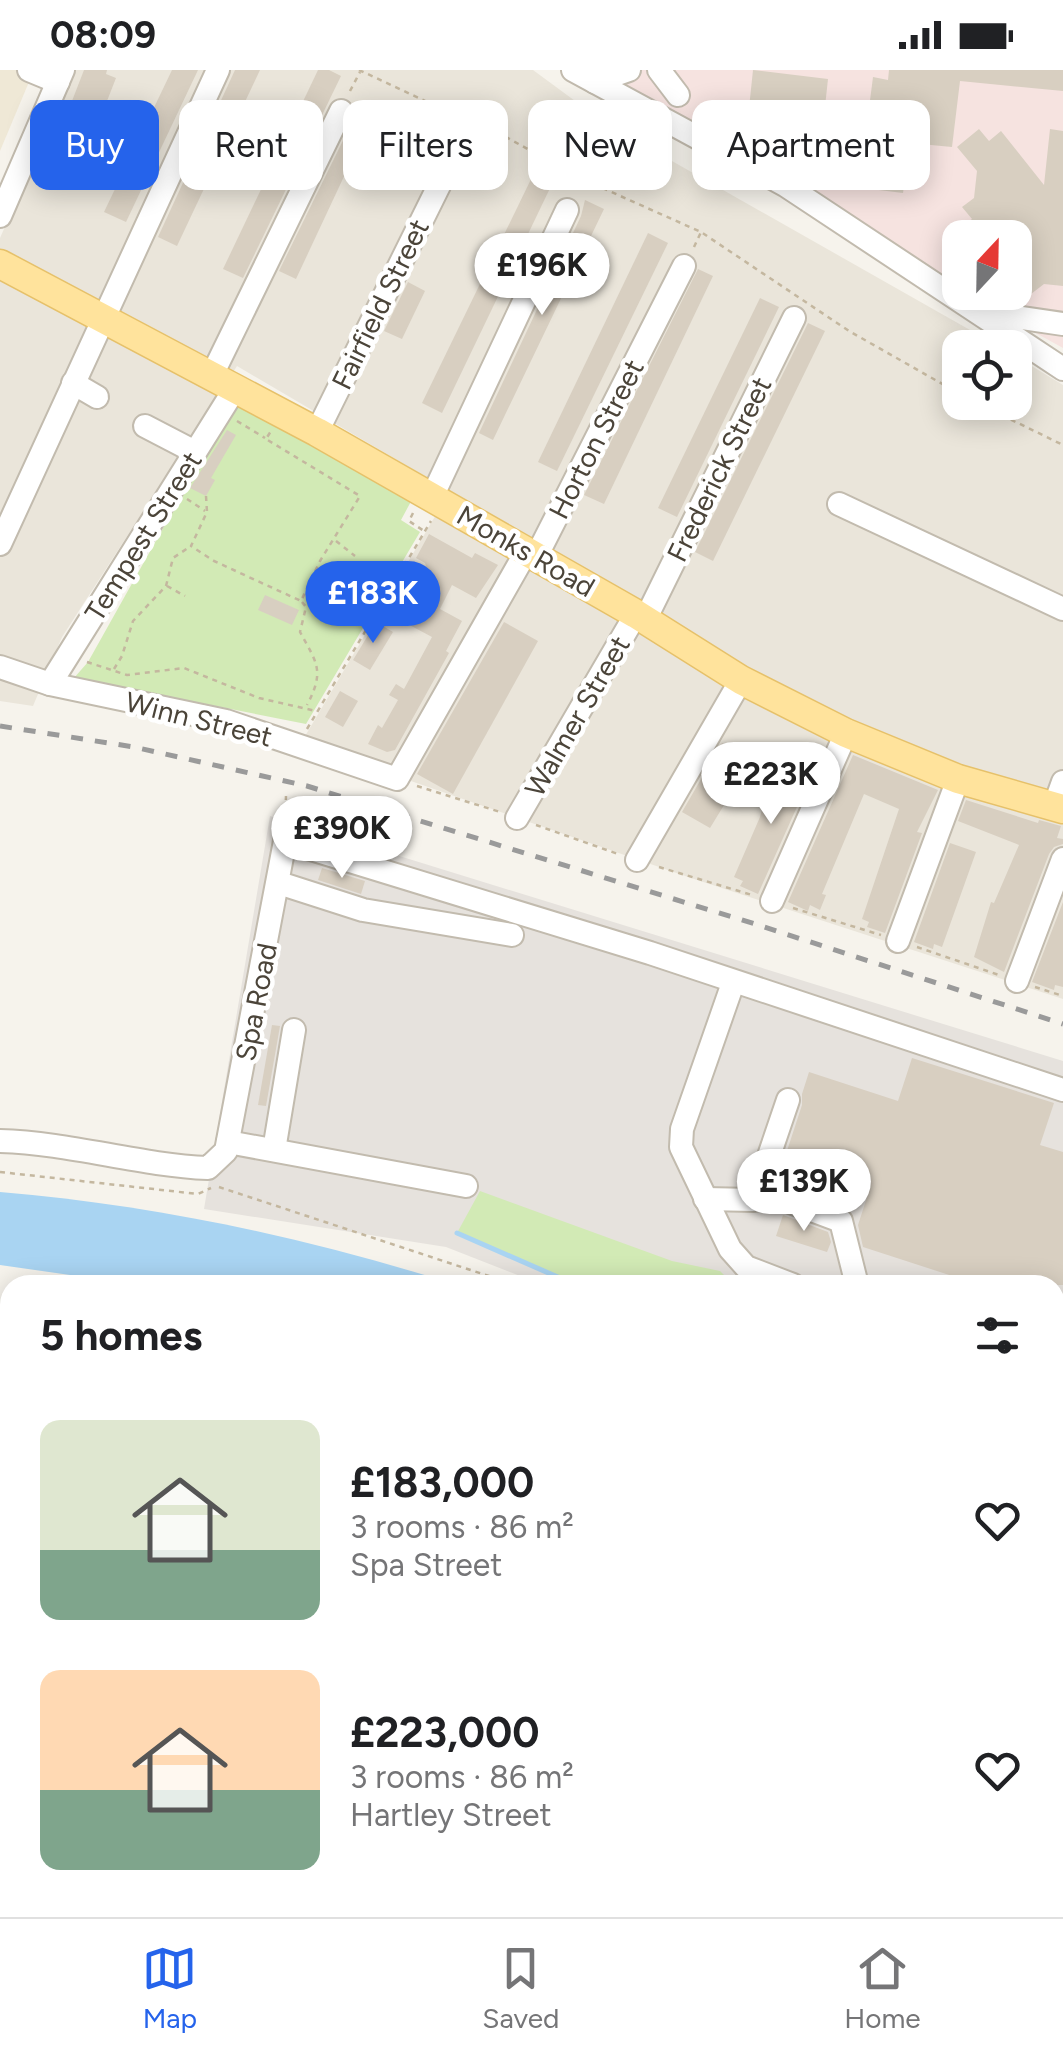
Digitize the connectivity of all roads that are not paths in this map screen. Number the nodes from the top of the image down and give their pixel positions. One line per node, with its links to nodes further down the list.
1 (29, 70): 6 (street)
2 (573, 70): 7 (street)
3 (629, 70): 7 (street)
4 (658, 70): 8 (street)
5 (215, 75): 19 (street)
6 (61, 76): 14 (street)
7 (595, 82): 10 (street)
8 (678, 96)
9 (341, 110): 23 (street, Tempest Street)
10 (692, 135)
11 (436, 190): 26 (street, Fairfield Street)
12 (793, 190): 17 (street)
13 (566, 210): 28 (street)
14 (0, 216)
15 (0, 264): 19 (main road, Monks Road)
16 (684, 266): 31 (street, Horton Street)
17 (978, 312): 20 (street); 21 (street)
18 (794, 318): 33 (street, Frederick Street)
19 (102, 319): 22 (street); 23 (main road, Monks Road)
20 (1063, 324)
21 (1063, 369)
22 (73, 383): 24 (street); 30 (street)
23 (223, 391): 26 (main road, Monks Road); 27 (street, Tempest Street)
24 (97, 397)
25 (145, 426): 27 (street)
26 (317, 432): 28 (main road, Monks Road)
27 (195, 452): 36 (street, Tempest Street)
28 (432, 497): 31 (main road, Monks Road)
29 (839, 504): 32 (street)
30 (0, 544)
31 (531, 555): 33 (main road, Monks Road); 38 (street, Horton Street)
32 (1063, 609)
33 (640, 617): 35 (main road, Monks Road); 41 (street, Walmer Street)
34 (0, 667): 36 (street, Winn Street)
35 (741, 680): 37 (main road, Monks Road); 43 (street)
36 (50, 684): 38 (street, Winn Street)
37 (846, 733): 39 (main road, Monks Road); 45 (street)
38 (397, 779)
39 (958, 779): 40 (main road, Monks Road); 47 (street)
40 (1060, 799)
41 (517, 818)
42 (1063, 858): 48 (street)
43 (636, 860)
44 (279, 883): 46 (street); 49 (street, Spa Road); 54 (street, Spa Road)
45 (772, 901)
46 (512, 935)
47 (898, 941)
48 (1017, 981)
49 (733, 983): 51 (street); 58 (street)
50 (294, 1030): 55 (street)
51 (1063, 1090)
52 (788, 1100): 57 (street)
53 (0, 1141): 54 (street)
54 (228, 1142): 55 (street)
55 (274, 1150): 56 (street)
56 (466, 1186)
57 (758, 1190): 58 (street); 60 (street)
58 (705, 1199): 59 (street)
59 (768, 1275)
60 (854, 1275)

